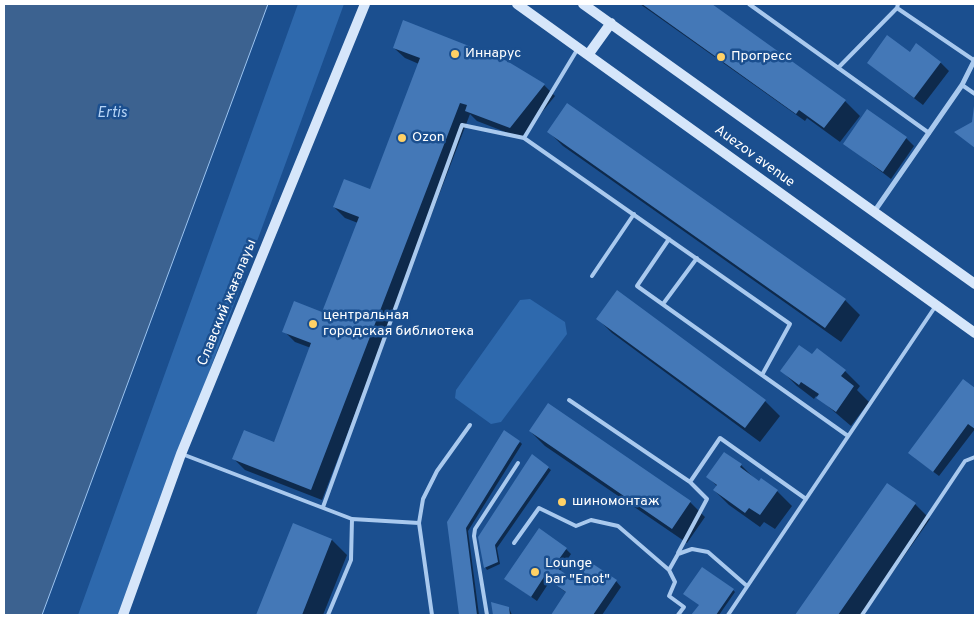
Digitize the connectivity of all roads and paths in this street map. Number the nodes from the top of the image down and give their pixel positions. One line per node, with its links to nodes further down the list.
1 (365, 4): 28 (street, Славский жағалауы)
2 (517, 4): 7 (street, Auezov avenue)
3 (584, 4): 6 (street, Auezov avenue)
4 (749, 4): 10 (lane)
5 (898, 6): 9 (lane); 10 (lane)
6 (611, 23): 8 (street); 15 (street, Auezov avenue)
7 (578, 48): 8 (street, Auezov avenue); 14 (lane)
8 (588, 55): 22 (street, Auezov avenue)
9 (975, 60): 11 (street)
10 (838, 68): 13 (lane)
11 (962, 85): 12 (lane); 13 (street)
12 (975, 94)
13 (929, 133): 15 (street)
14 (524, 138): 16 (lane); 33 (lane)
15 (874, 212): 20 (street, Auezov avenue)
16 (634, 214): 17 (lane); 19 (lane)
17 (669, 239): 18 (lane); 21 (lane)
18 (697, 258): 21 (lane); 24 (lane)
19 (592, 276)
20 (975, 284)
21 (663, 304): 24 (lane)
22 (936, 305): 23 (street, Auezov avenue); 27 (lane)
23 (975, 333)
24 (762, 375): 27 (lane)
25 (570, 400): 31 (lane)
26 (470, 425): 35 (lane)
27 (848, 436): 32 (lane)
28 (181, 454): 33 (lane); 41 (street, Славский жағалауы)
29 (975, 457): 47 (lane)
30 (518, 463): 44 (lane)
31 (690, 482): 32 (lane); 37 (lane)
32 (806, 499): 39 (lane)
33 (323, 507): 34 (lane)
34 (352, 519): 35 (lane); 42 (lane)
35 (419, 523): 43 (lane)
36 (514, 543): 38 (lane)
37 (678, 554): 38 (lane); 39 (lane)
38 (669, 570): 45 (lane)
39 (747, 586): 40 (lane)
40 (729, 614): 46 (lane)
41 (123, 615)
42 (328, 615)
43 (432, 615)
44 (487, 615)
45 (678, 615)
46 (735, 615)
47 (862, 615)

